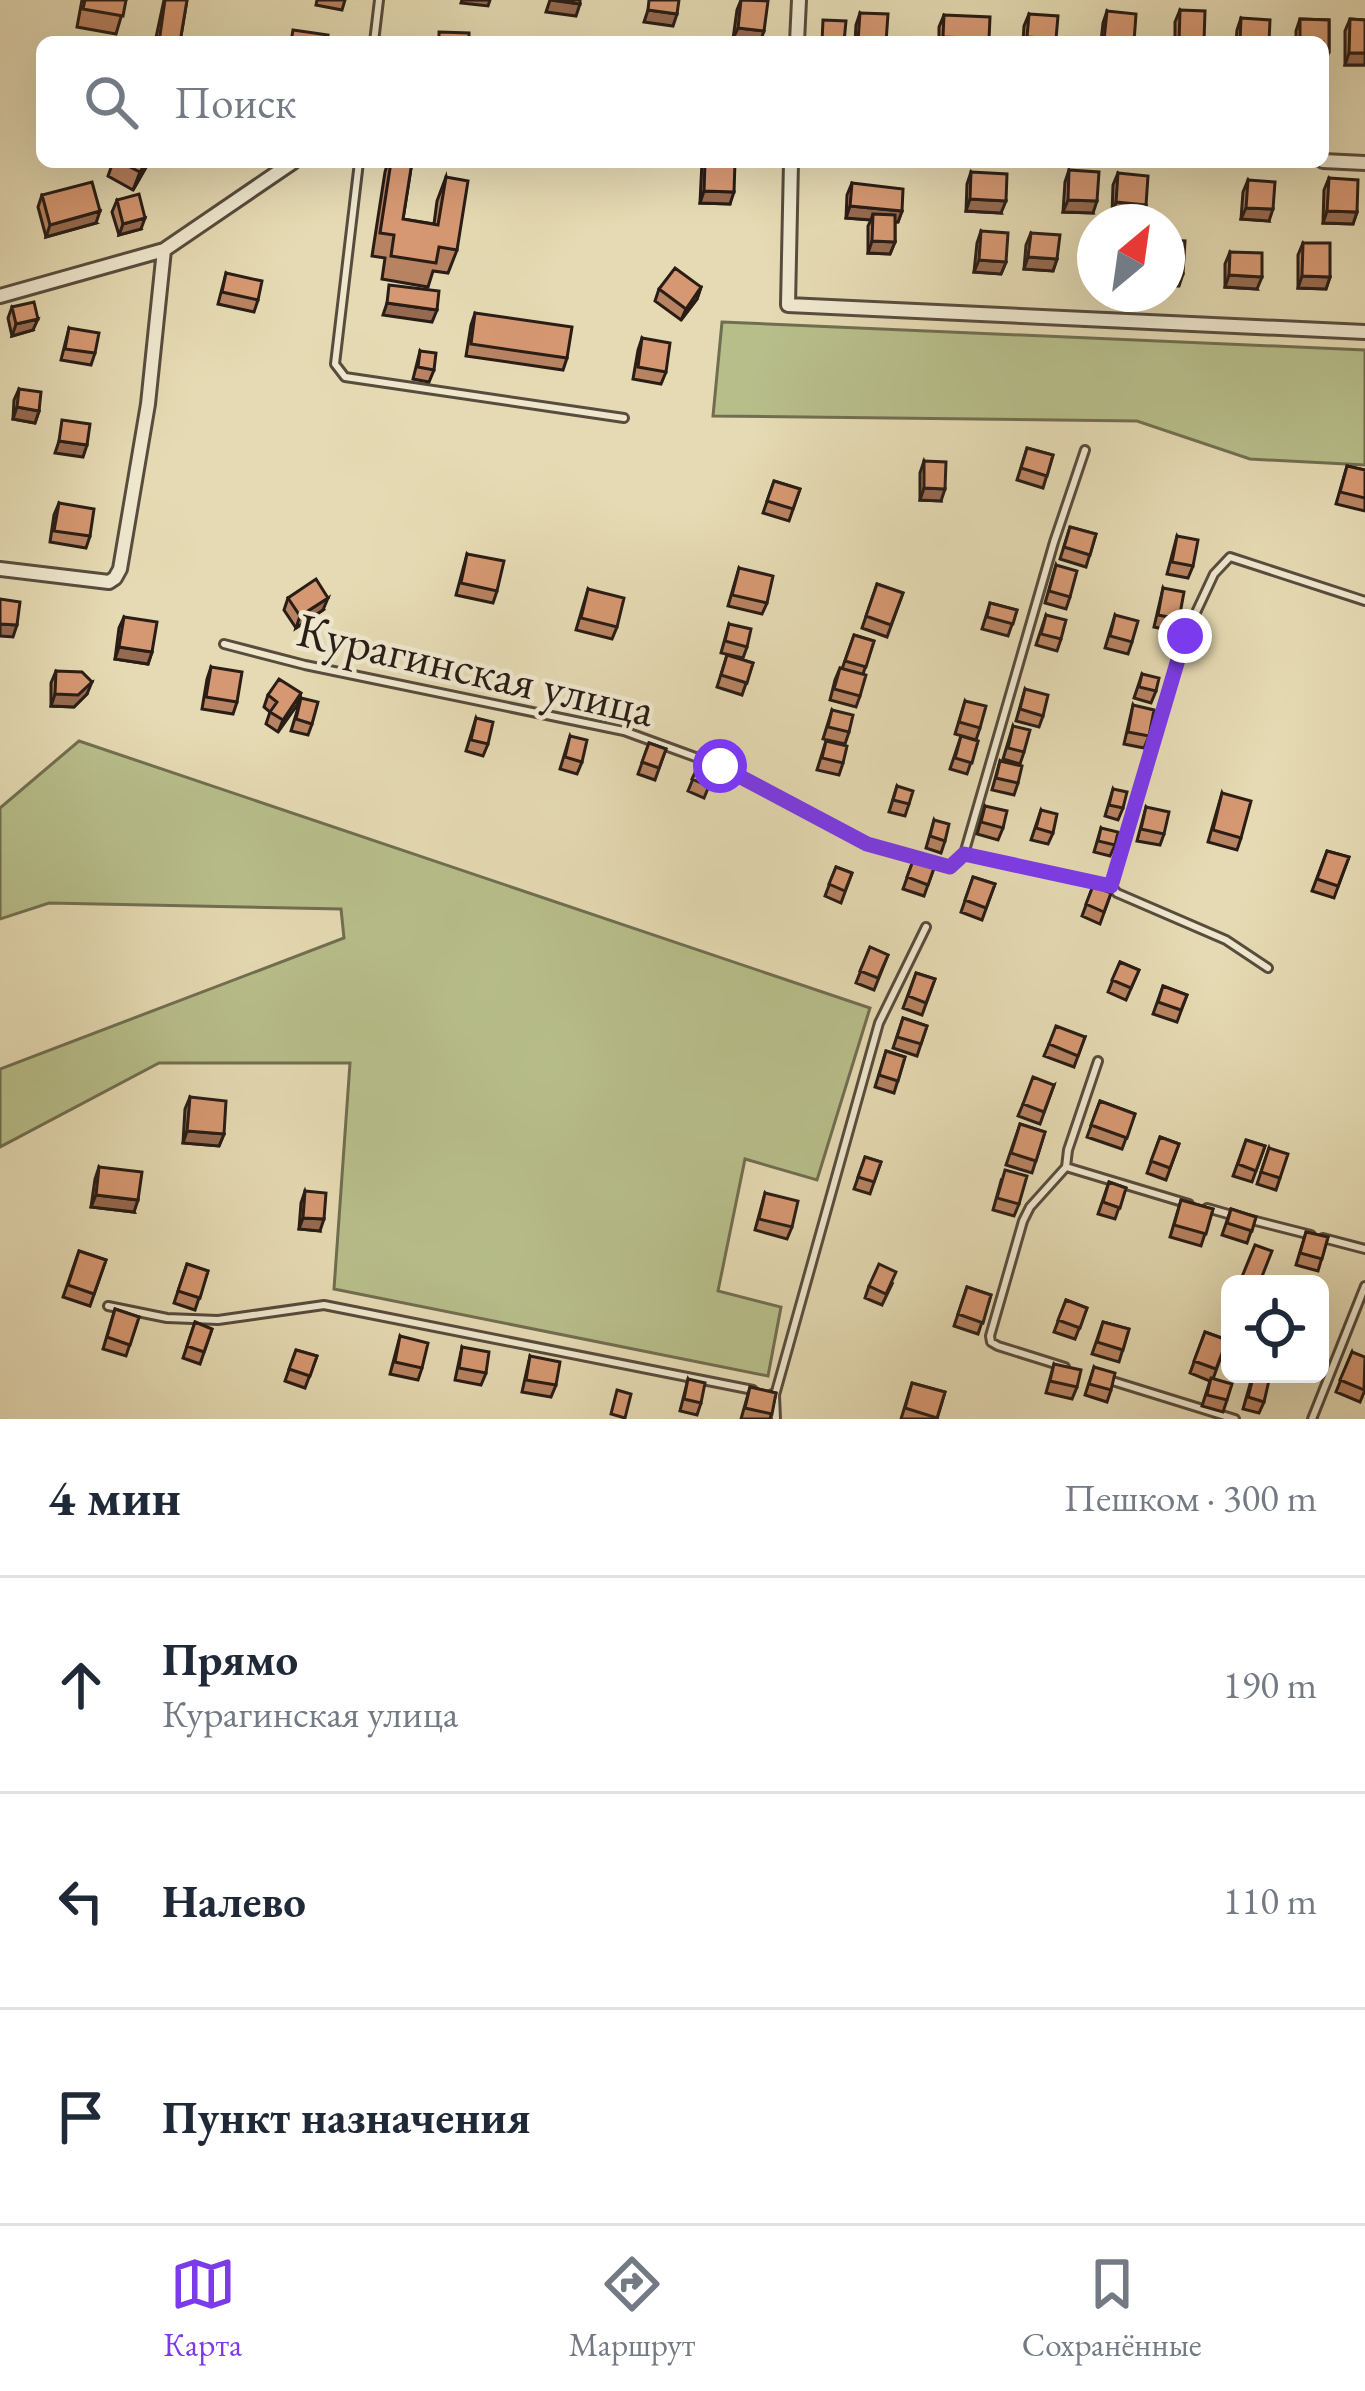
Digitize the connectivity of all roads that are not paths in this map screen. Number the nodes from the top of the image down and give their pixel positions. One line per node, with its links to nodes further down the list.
1 (379, 0): 3 (lane)
2 (799, 0): 4 (street)
3 (375, 36)
4 (797, 36)
5 (1329, 161): 6 (street)
6 (1365, 163)
7 (283, 168): 10 (street)
8 (358, 168): 13 (lane)
9 (791, 168): 12 (street)
10 (164, 250): 11 (street); 15 (street)
11 (0, 296)
12 (1365, 332)
13 (624, 418)
14 (1085, 450): 18 (lane)
15 (0, 568)
16 (1365, 602): 19 (lane)
17 (224, 644): 18 (lane, Курагинская улица)
18 (964, 854): 19 (lane, Курагинская улица)
19 (1111, 886): 21 (lane, Курагинская улица)
20 (926, 927): 29 (lane)
21 (1268, 968)
22 (1098, 1061): 23 (lane)
23 (1066, 1167): 24 (lane); 27 (lane)
24 (1365, 1249)
25 (1365, 1286): 32 (lane)
26 (108, 1306): 29 (lane)
27 (1082, 1372)
28 (1102, 1378): 31 (lane)
29 (775, 1394): 30 (lane)
30 (776, 1419)
31 (1235, 1419)
32 (1312, 1419)

